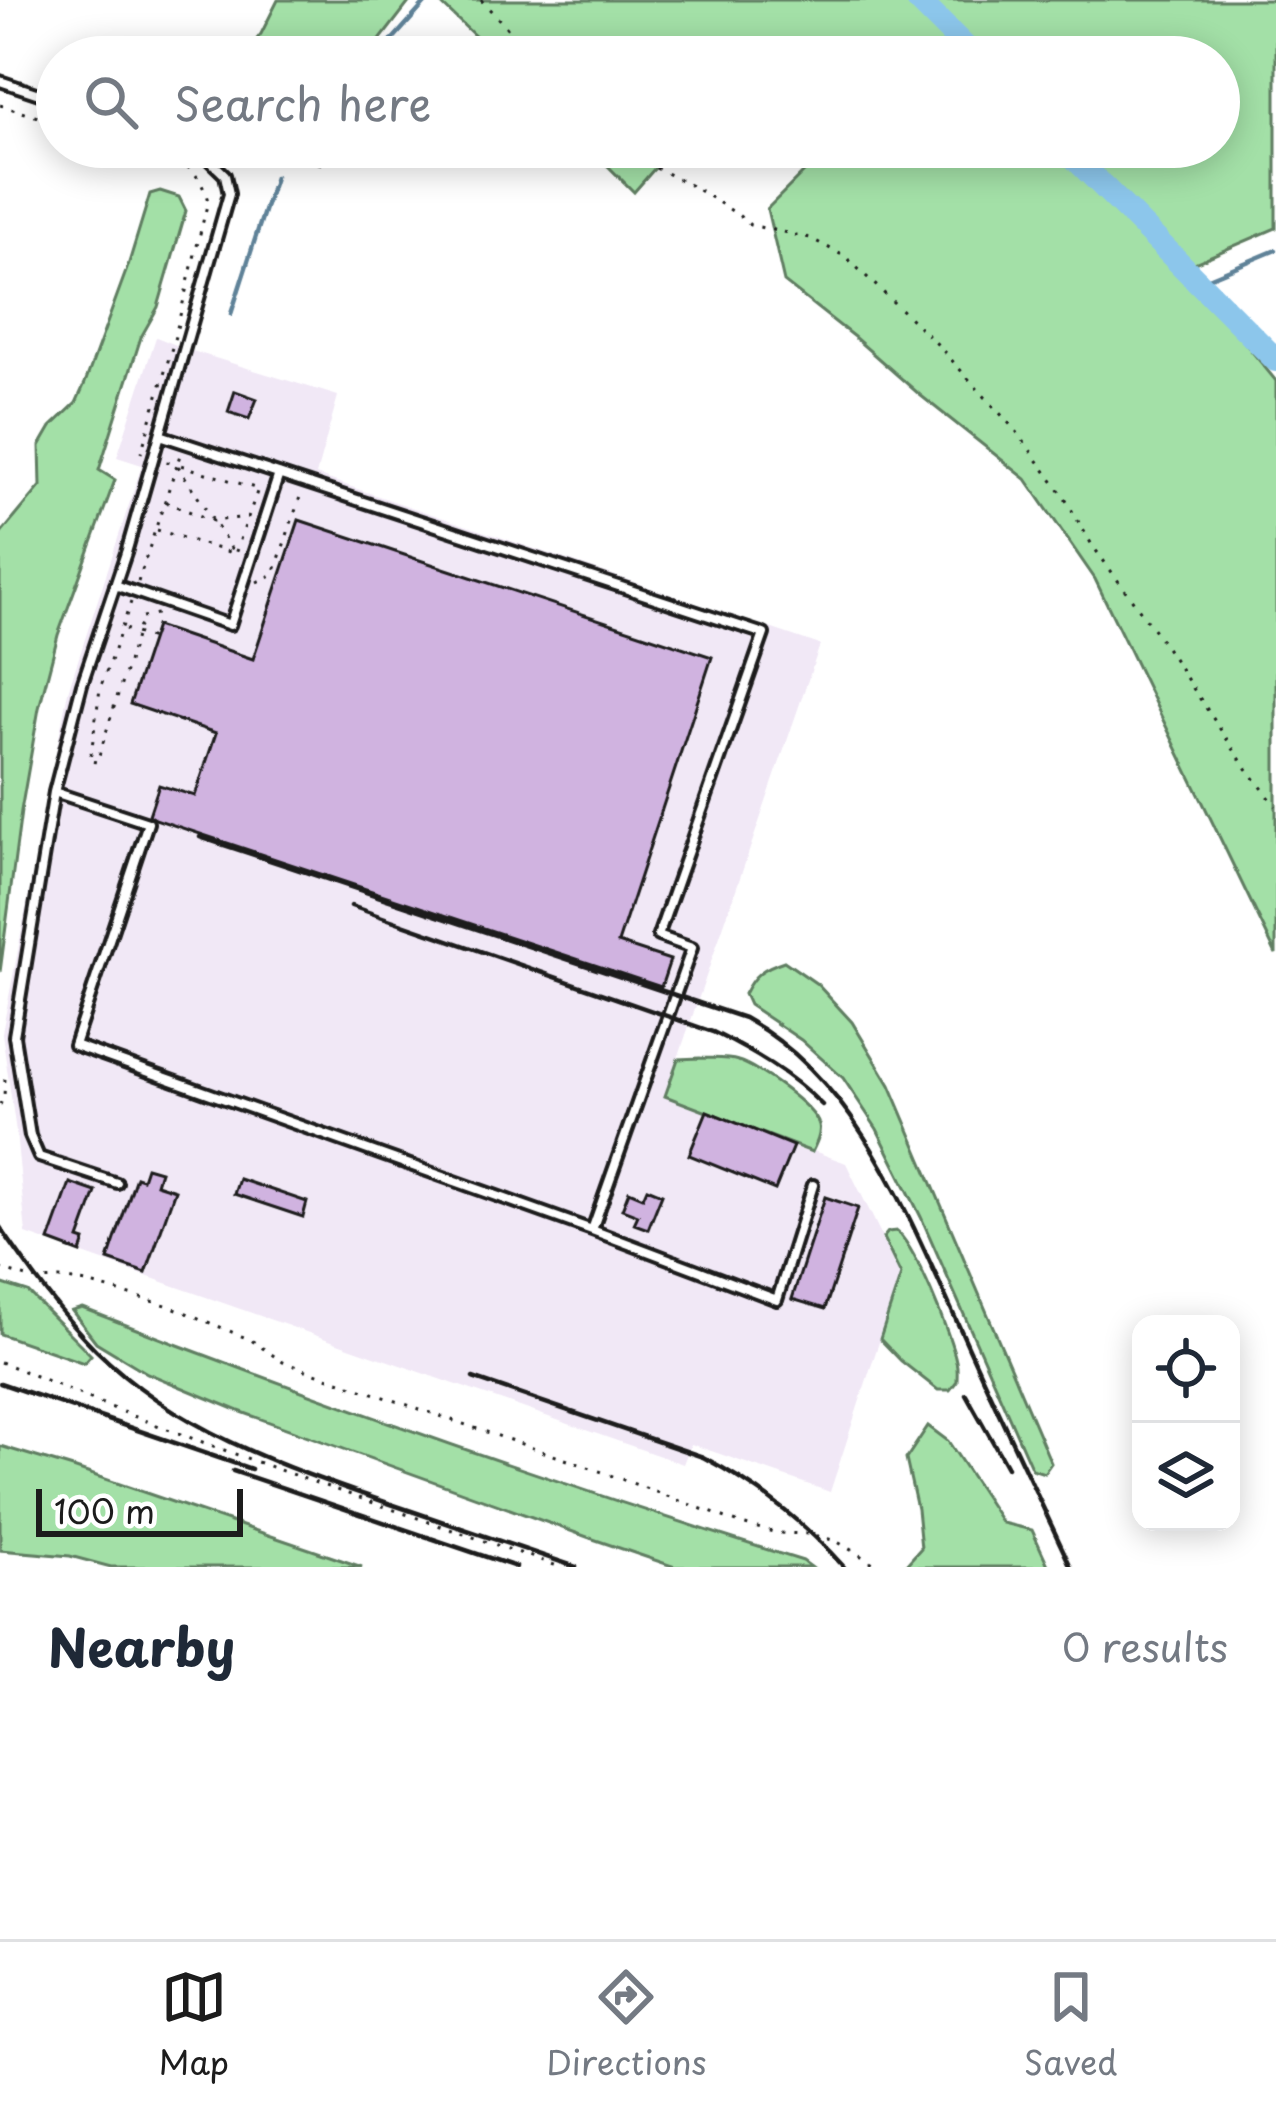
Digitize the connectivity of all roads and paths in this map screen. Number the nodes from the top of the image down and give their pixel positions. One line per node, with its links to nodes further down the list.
1 (481, 0): 2 (path)
2 (514, 36)
3 (0, 81): 4 (lane)
4 (36, 93)
5 (0, 105): 6 (path)
6 (36, 116)
7 (219, 168): 9 (lane)
8 (656, 168): 24 (path)
9 (160, 434): 10 (lane); 19 (lane)
10 (184, 442): 11 (path); 12 (lane)
11 (177, 464): 15 (path); 16 (path)
12 (278, 474): 13 (lane); 29 (lane)
13 (274, 486): 20 (lane); 20 (path)
14 (165, 502): 16 (path)
15 (248, 517): 16 (path); 18 (path)
16 (214, 521): 18 (path)
17 (155, 530): 18 (path)
18 (235, 554)
19 (115, 585): 20 (lane); 23 (lane)
20 (241, 590)
21 (122, 628): 22 (path)
22 (152, 639)
23 (54, 792): 27 (lane); 29 (lane)
24 (1276, 806)
25 (5, 1078): 26 (path)
26 (0, 1105)
27 (117, 1183)
28 (813, 1185): 29 (lane)
29 (592, 1230)
30 (0, 1269): 33 (path)
31 (0, 1362): 32 (path)
32 (560, 1567)
33 (880, 1567)

